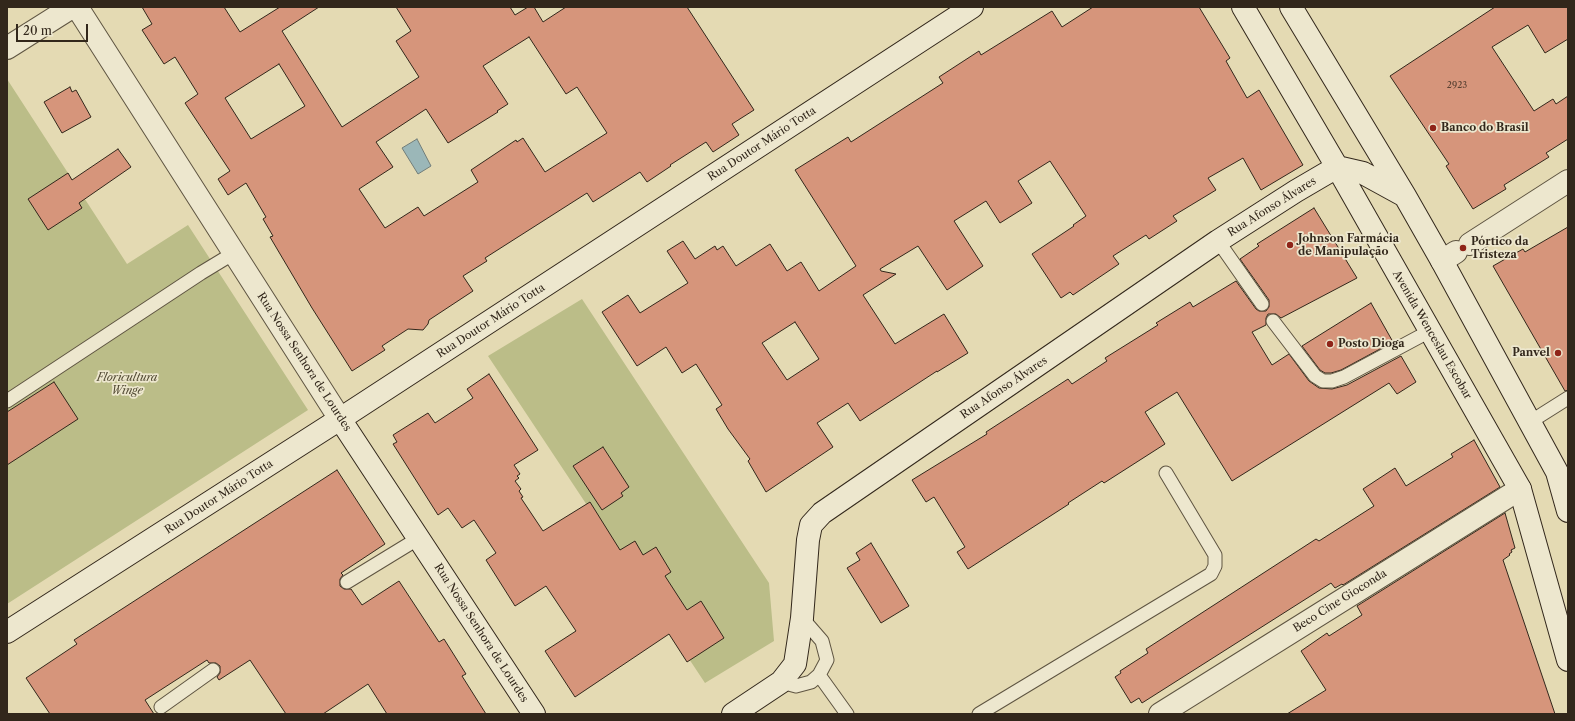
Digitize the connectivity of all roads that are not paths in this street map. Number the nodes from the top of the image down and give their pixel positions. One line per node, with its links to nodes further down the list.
1 (72, 7): 6 (street)
2 (77, 7): 12 (street, Rua Nossa Senhora de Lourdes)
3 (972, 7): 18 (street, Rua Doutor Mário Totta)
4 (1243, 7): 7 (street, Avenida Wenceslau Escobar)
5 (1291, 7): 9 (street)
6 (7, 48)
7 (1337, 167): 9 (street); 10 (street, Rua Afonso Álvares); 15 (street, Avenida Wenceslau Escobar)
8 (1568, 181): 11 (street)
9 (1405, 196): 11 (street)
10 (1218, 241): 13 (lane); 25 (street, Rua Afonso Álvares)
11 (1456, 252): 19 (street)
12 (234, 253): 17 (lane); 18 (street, Rua Nossa Senhora de Lourdes)
13 (1262, 304)
14 (1274, 321): 15 (lane)
15 (1430, 331): 21 (street, Avenida Wenceslau Escobar)
16 (1568, 398): 19 (lane)
17 (7, 401)
18 (340, 419): 23 (street, Rua Nossa Senhora de Lourdes); 26 (street, Rua Doutor Mário Totta)
19 (1530, 422): 22 (street)
20 (1166, 473): 35 (lane)
21 (1520, 489): 27 (street, Avenida Wenceslau Escobar); 36 (street, Beco Cine Gioconda)
22 (1568, 512)
23 (419, 538): 24 (lane); 32 (street, Rua Nossa Senhora de Lourdes)
24 (348, 582)
25 (802, 618): 29 (lane); 30 (street, Rua Afonso Álvares)
26 (7, 632)
27 (1568, 657)
28 (213, 670): 31 (lane)
29 (819, 675): 30 (lane); 34 (lane)
30 (781, 682): 33 (street, Rua Afonso Álvares)
31 (161, 707)
32 (534, 714)
33 (733, 714)
34 (847, 714)
35 (979, 714)
36 (1160, 714)

